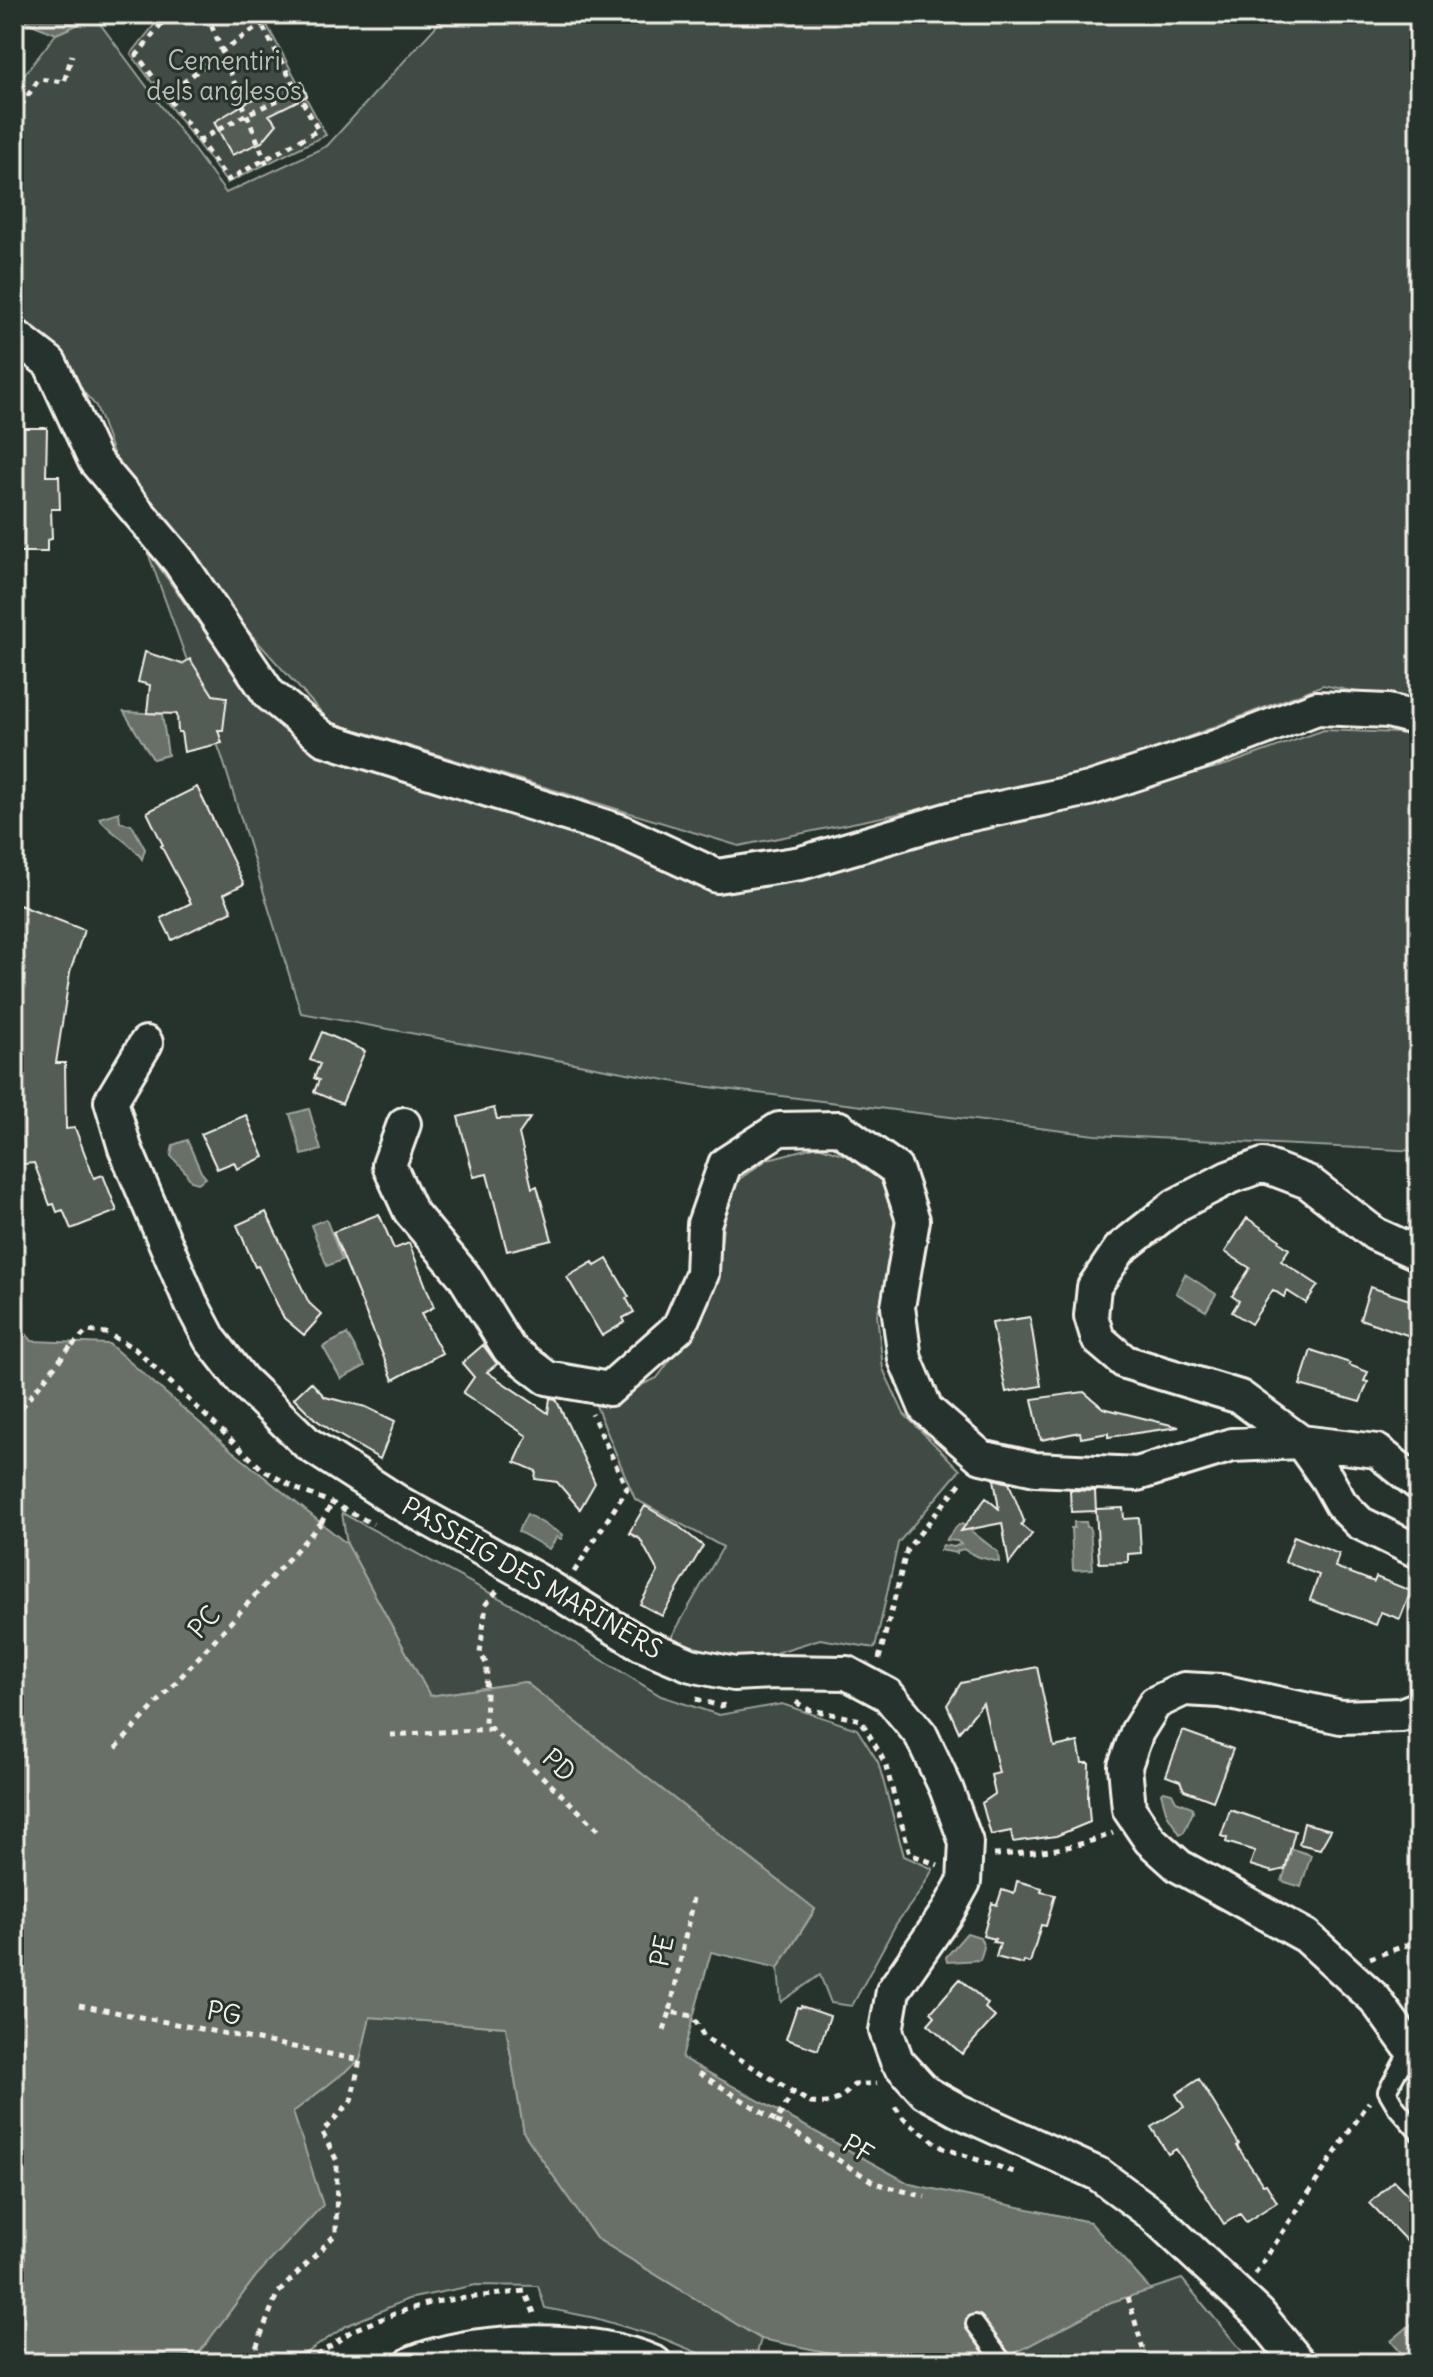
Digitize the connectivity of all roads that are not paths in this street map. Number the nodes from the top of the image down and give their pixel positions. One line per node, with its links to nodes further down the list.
1 (14, 335): 2 (street)
2 (1419, 719)
3 (146, 1043): 16 (street, PASSEIG DES MARINERS)
4 (404, 1124): 6 (street)
5 (1419, 1254): 6 (street)
6 (1301, 1442): 7 (street); 8 (street)
7 (1419, 1484)
8 (1419, 1552)
9 (1419, 1708): 10 (street)
10 (1414, 2054): 11 (lane)
11 (1419, 2133)
12 (975, 2324): 15 (lane)
13 (412, 2363): 14 (street)
14 (655, 2363)
15 (1004, 2363)
16 (1299, 2363)

